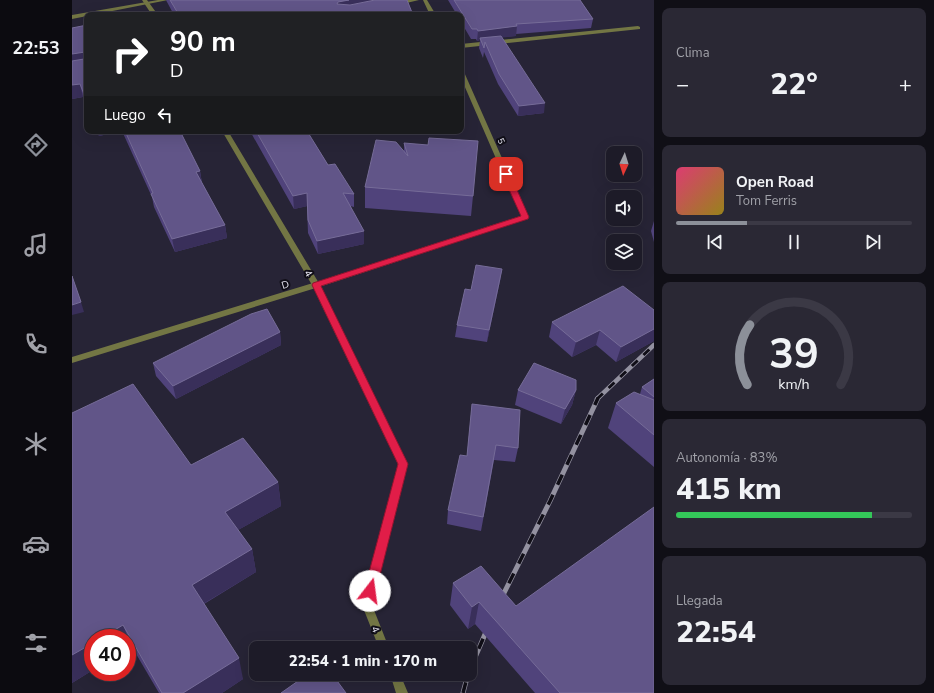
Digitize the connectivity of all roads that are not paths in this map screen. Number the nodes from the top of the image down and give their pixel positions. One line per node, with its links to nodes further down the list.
1 (166, 0): 4 (street)
2 (417, 0): 5 (street)
3 (425, 0): 8 (street)
4 (146, 2): 6 (street); 7 (street)
5 (394, 4)
6 (100, 12)
7 (152, 12)
8 (431, 12)
9 (84, 15): 10 (street)
10 (72, 18)
11 (638, 28): 12 (street)
12 (464, 46)
13 (464, 79): 15 (street, 5)
14 (227, 134): 16 (street, 4)
15 (525, 217): 16 (street, D)
16 (316, 285): 17 (street, D); 18 (street, 4)
17 (72, 360)
18 (381, 641)
19 (397, 681): 20 (street)
20 (402, 693)

